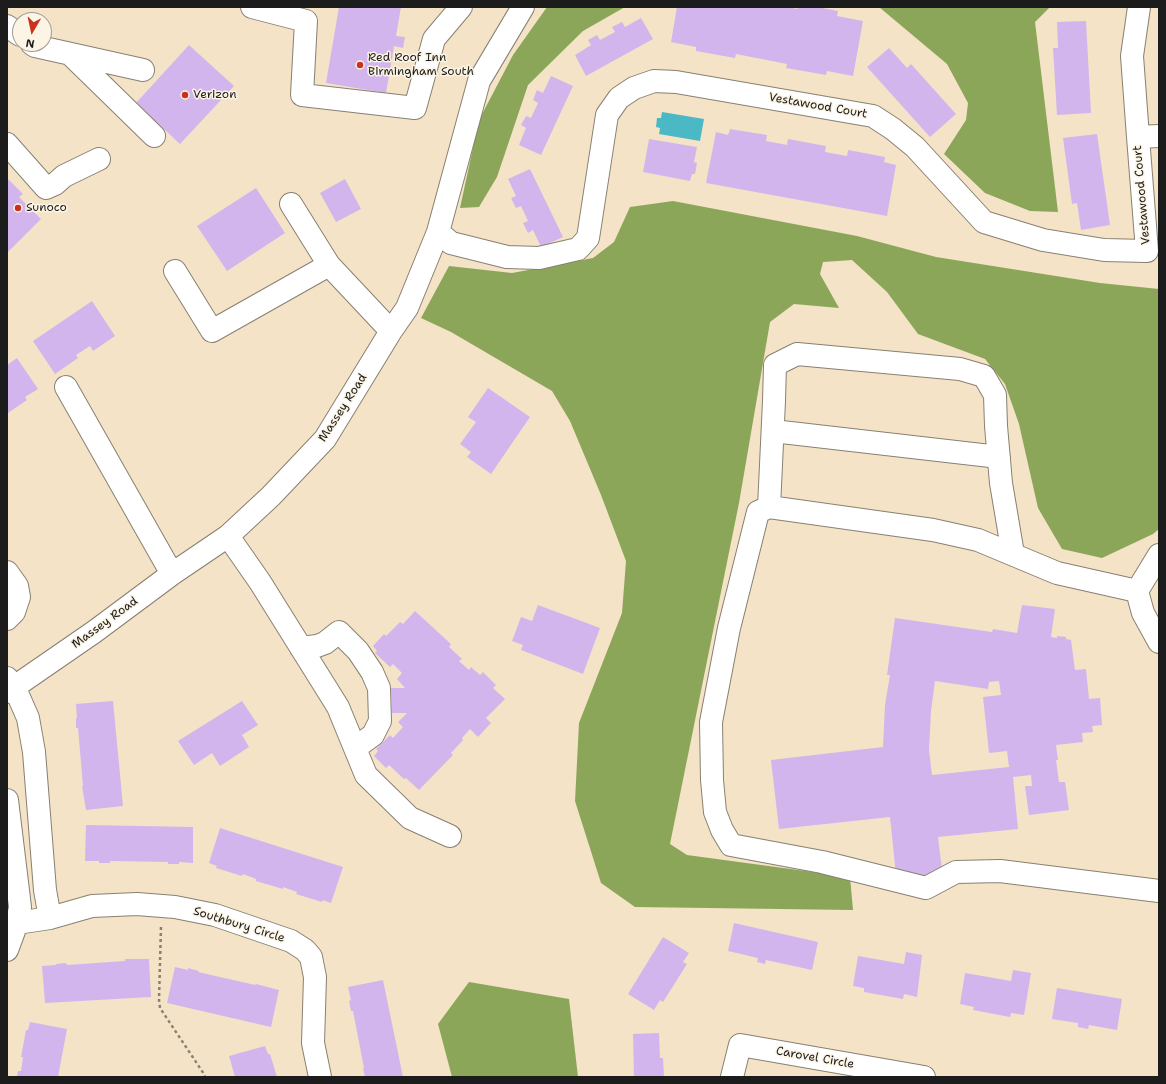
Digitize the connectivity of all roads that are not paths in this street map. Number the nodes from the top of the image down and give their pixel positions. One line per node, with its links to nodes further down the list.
1 (252, 7): 2 (street)
2 (461, 7)
3 (524, 7): 14 (street, Massey Road)
4 (1139, 7): 10 (street)
5 (52, 50): 6 (street)
6 (70, 54): 7 (street); 8 (street)
7 (143, 70)
8 (154, 136)
9 (1159, 136): 10 (street, Vestawood Court)
10 (1138, 137): 14 (street, Vestawood Court)
11 (7, 144): 12 (street)
12 (99, 159)
13 (291, 204): 15 (street)
14 (438, 232): 17 (street, Massey Road)
15 (329, 266): 16 (street); 17 (street)
16 (175, 271)
17 (392, 331): 22 (street, Massey Road)
18 (66, 387): 26 (street)
19 (773, 431): 20 (street); 20 (street); 21 (street)
20 (999, 457): 23 (street)
21 (769, 507): 23 (street); 37 (street)
22 (228, 536): 26 (street, Massey Road); 30 (street)
23 (1013, 554): 27 (street)
24 (1159, 555): 27 (street)
25 (7, 572): 28 (street)
26 (172, 574): 31 (street, Massey Road)
27 (1137, 591): 29 (street)
28 (7, 619)
29 (1159, 642)
30 (302, 648): 32 (street); 32 (street)
31 (9, 685): 35 (street)
32 (355, 748): 34 (street)
33 (7, 800): 36 (street)
34 (450, 836)
35 (45, 888): 36 (street); 38 (street)
36 (19, 891): 39 (street)
37 (1159, 891)
38 (50, 918): 39 (street, Southbury Circle); 41 (street, Southbury Circle)
39 (17, 923): 40 (street)
40 (7, 950)
41 (320, 1077)
42 (732, 1077): 43 (street, Carovel Circle)
43 (924, 1077)

